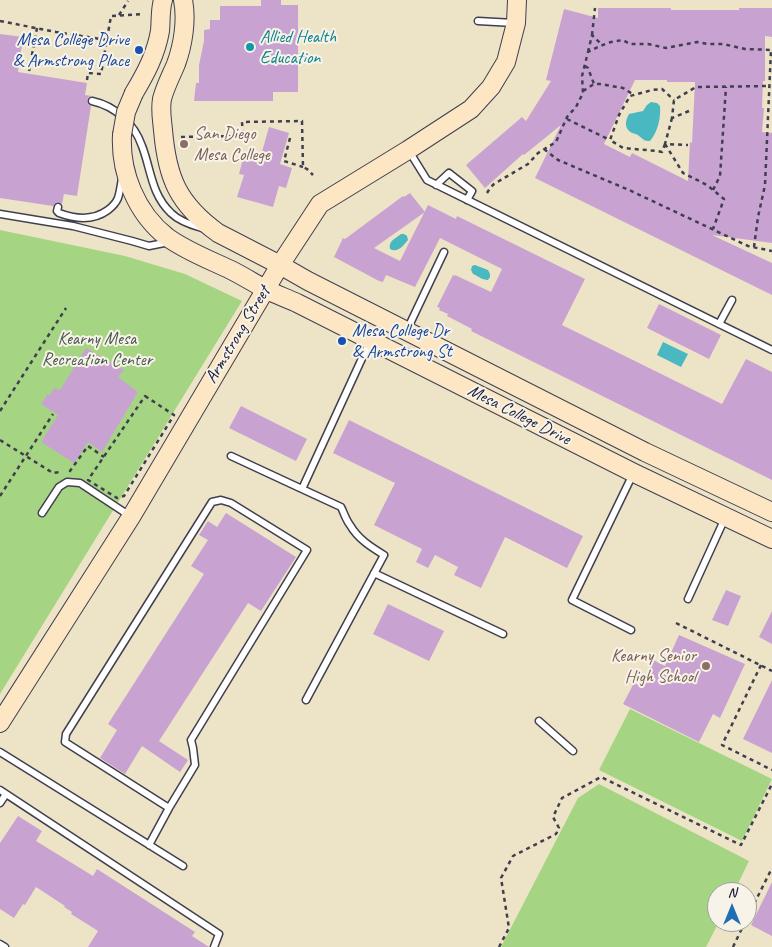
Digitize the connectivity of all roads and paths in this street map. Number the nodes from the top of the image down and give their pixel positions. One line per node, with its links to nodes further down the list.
1 (163, 0): 37 (street, Mesa College Drive, bridge)
2 (183, 0): 47 (street, Mesa College Drive)
3 (517, 0): 10 (street, Armstrong Street)
4 (128, 1): 7 (path)
5 (595, 8): 12 (path)
6 (142, 14): 7 (path)
7 (118, 16): 13 (path)
8 (0, 21): 11 (path)
9 (478, 22): 10 (lane)
10 (516, 23): 36 (street, Armstrong Street)
11 (37, 28): 13 (path); 18 (path)
12 (592, 35): 14 (path); 16 (path)
13 (107, 40): 19 (path)
14 (602, 45): 15 (path); 16 (path)
15 (772, 50): 21 (path)
16 (588, 52): 17 (path)
17 (585, 66): 20 (path); 23 (path)
18 (29, 70)
19 (86, 80)
20 (594, 84): 23 (path); 24 (path)
21 (770, 86): 22 (path); 49 (path)
22 (726, 87): 25 (path); 41 (path)
23 (583, 91): 29 (path)
24 (634, 95): 25 (path); 32 (path)
25 (674, 100): 28 (path)
26 (92, 101): 47 (lane)
27 (690, 111): 28 (path)
28 (672, 118): 33 (path)
29 (566, 119): 32 (path); 35 (path)
30 (181, 137): 38 (path)
31 (290, 138): 38 (path)
32 (610, 140): 33 (path)
33 (666, 144): 34 (path); 41 (path)
34 (688, 145)
35 (544, 149): 42 (path); 46 (path)
36 (408, 150): 40 (lane); 52 (street, Armstrong Street)
37 (124, 167): 44 (lane); 48 (street, Mesa College Drive)
38 (303, 167): 39 (path)
39 (313, 175)
40 (436, 185): 43 (lane); 43 (lane)
41 (713, 190): 46 (path)
42 (488, 193)
43 (467, 200): 56 (lane)
44 (58, 207)
45 (0, 214): 48 (lane)
46 (713, 229): 49 (path)
47 (218, 232): 52 (street, Mesa College Drive)
48 (173, 241): 53 (street, Mesa College Drive)
49 (754, 247): 50 (path)
50 (772, 251)
51 (444, 252): 57 (lane)
52 (280, 265): 53 (street, Armstrong Street); 57 (street, Mesa College Drive)
53 (266, 289): 58 (street, Mesa College Drive); 76 (street, Armstrong Street)
54 (732, 300): 56 (lane)
55 (66, 308): 60 (path)
56 (719, 324): 59 (lane)
57 (407, 331): 63 (street, Mesa College Drive)
58 (370, 340): 68 (street, Mesa College Drive); 72 (lane)
59 (772, 350)
60 (0, 412)
61 (52, 414): 64 (path)
62 (0, 440): 64 (path)
63 (645, 452): 68 (street); 74 (street, Mesa College Drive)
64 (26, 456): 67 (path); 73 (path)
65 (231, 456): 72 (lane)
66 (104, 457): 69 (path); 71 (path); 71 (path)
67 (62, 472)
68 (634, 473): 77 (street, Mesa College Drive); 82 (lane)
69 (76, 474)
70 (82, 476): 71 (path)
71 (88, 480)
72 (302, 489): 79 (lane)
73 (0, 496)
74 (772, 512)
75 (42, 513): 76 (lane)
76 (131, 517): 88 (street, Armstrong Street)
77 (726, 517): 78 (street, Mesa College Drive); 80 (lane)
78 (772, 540)
79 (374, 573): 83 (lane); 86 (lane)
80 (688, 599)
81 (676, 623): 84 (path)
82 (631, 630)
83 (503, 634)
84 (761, 665): 85 (path); 91 (path)
85 (772, 671)
86 (306, 700)
87 (539, 721): 89 (lane)
88 (0, 723)
89 (573, 751)
90 (0, 752): 96 (lane)
91 (772, 770)
92 (772, 784): 104 (path)
93 (3, 792): 94 (lane); 103 (lane)
94 (0, 803)
95 (169, 808): 95 (lane); 96 (lane)
96 (149, 845): 97 (lane)
97 (183, 866)
98 (772, 868): 99 (path)
99 (757, 898)
100 (740, 932): 105 (path)
101 (0, 944): 102 (lane)
102 (5, 947)
103 (214, 947)
104 (499, 947)
105 (733, 947)

